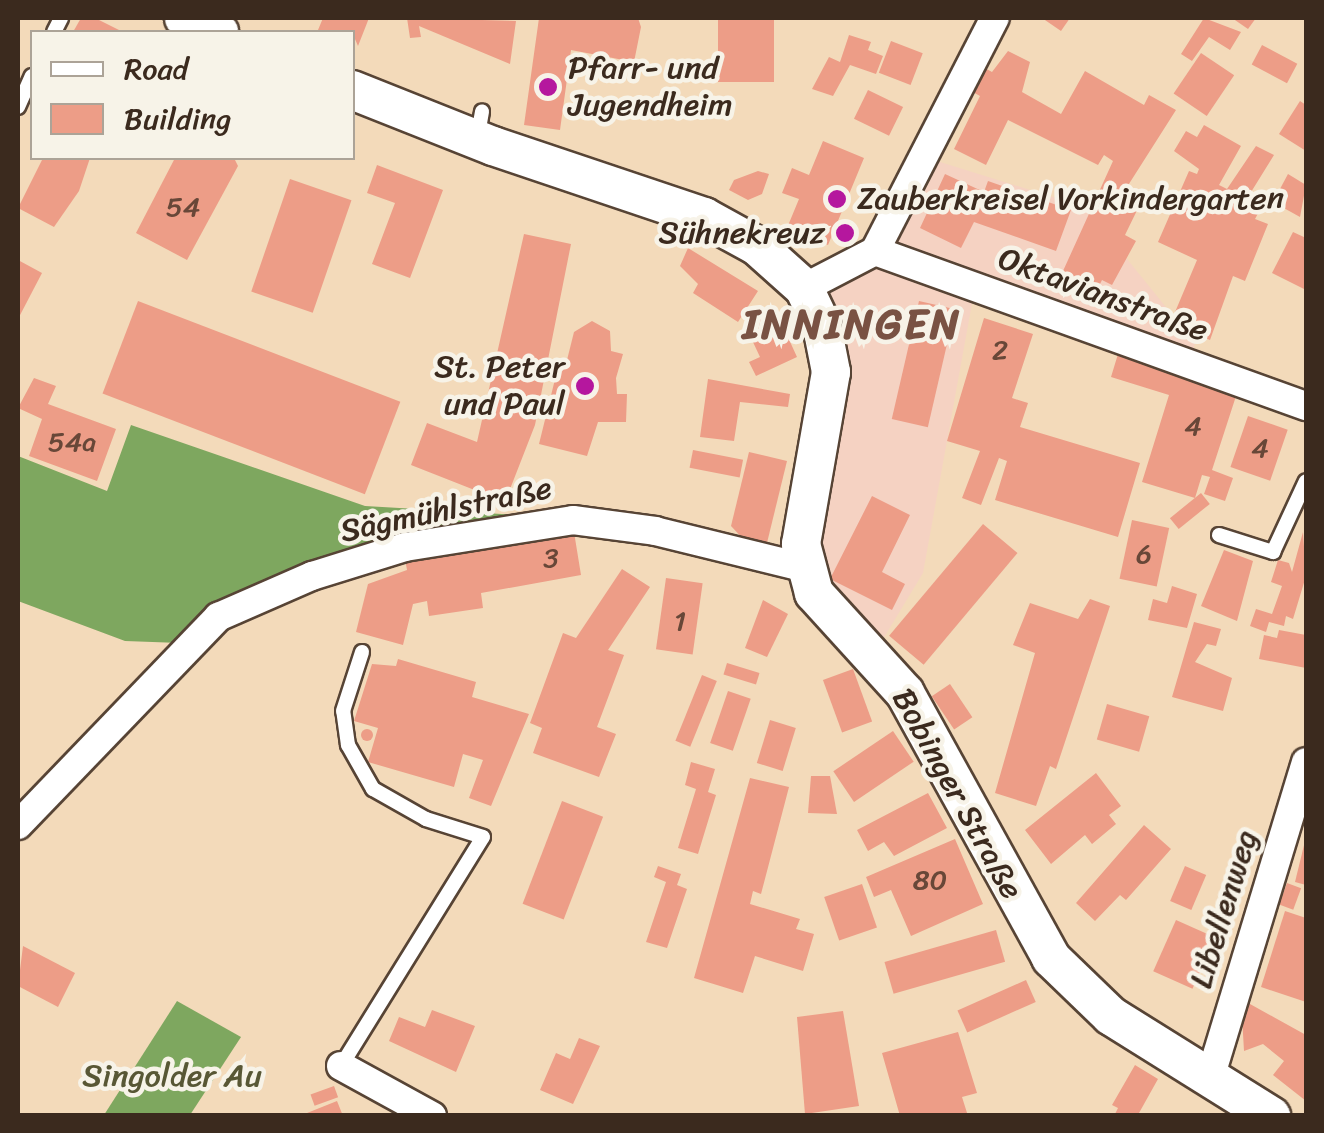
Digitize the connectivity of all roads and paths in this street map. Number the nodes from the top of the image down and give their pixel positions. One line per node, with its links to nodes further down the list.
1 (184, 18): 3 (main road)
2 (995, 18): 7 (street)
3 (214, 30)
4 (30, 80): 6 (lane)
5 (355, 91): 8 (main road)
6 (18, 106)
7 (875, 251): 8 (street); 9 (street, Oktavianstraße)
8 (804, 288): 12 (main road)
9 (1306, 406)
10 (1306, 481): 11 (lane)
11 (1219, 536)
12 (802, 567): 15 (street, Sägmühlstraße); 17 (main road, Bobinger Straße)
13 (362, 652): 16 (lane)
14 (1306, 762): 17 (street, Libellenweg)
15 (18, 826)
16 (342, 1066): 18 (street)
17 (1210, 1078): 19 (main road, Bobinger Straße)
18 (432, 1116)
19 (1272, 1116)

